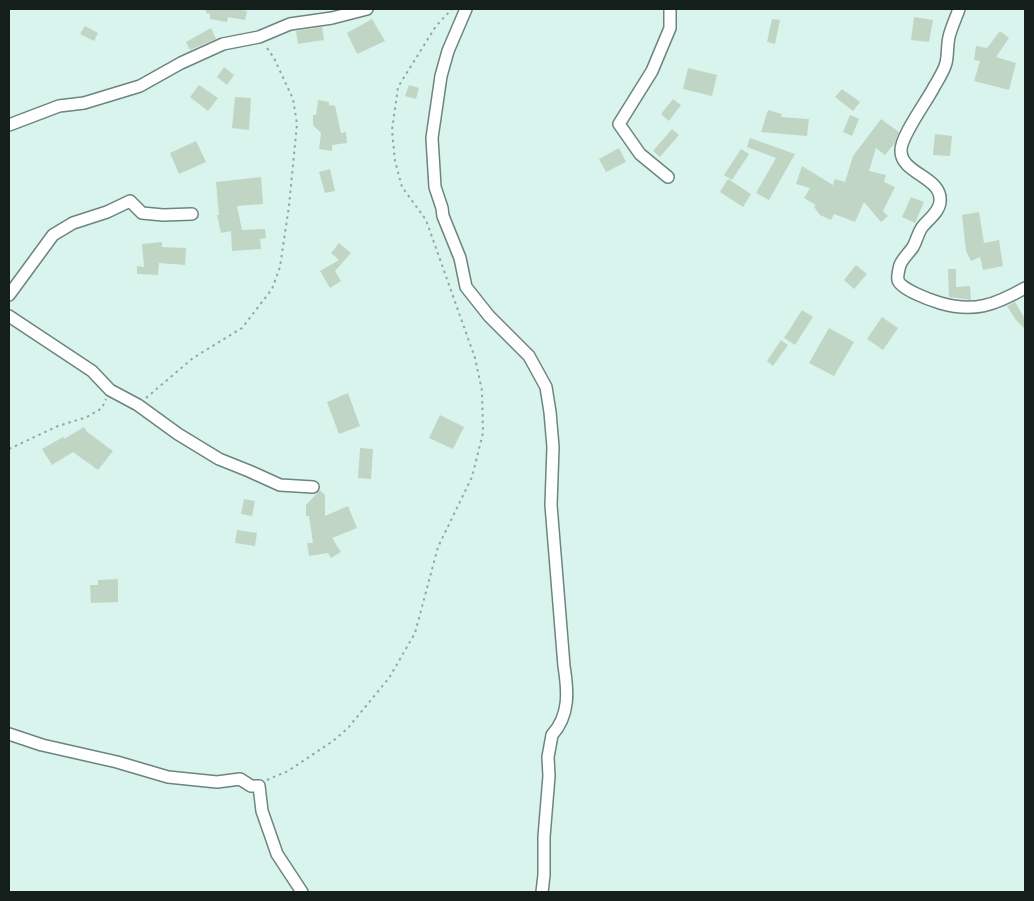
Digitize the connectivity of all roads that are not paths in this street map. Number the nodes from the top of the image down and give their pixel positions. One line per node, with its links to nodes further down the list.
1 (367, 9): 5 (street)
2 (466, 9): 15 (street)
3 (670, 9): 7 (street)
4 (959, 9): 9 (street)
5 (335, 13): 6 (street)
6 (9, 125)
7 (668, 177)
8 (192, 214): 10 (street)
9 (1025, 288)
10 (9, 295)
11 (9, 316): 12 (street)
12 (313, 487)
13 (9, 734): 14 (street)
14 (302, 892)
15 (542, 892)

